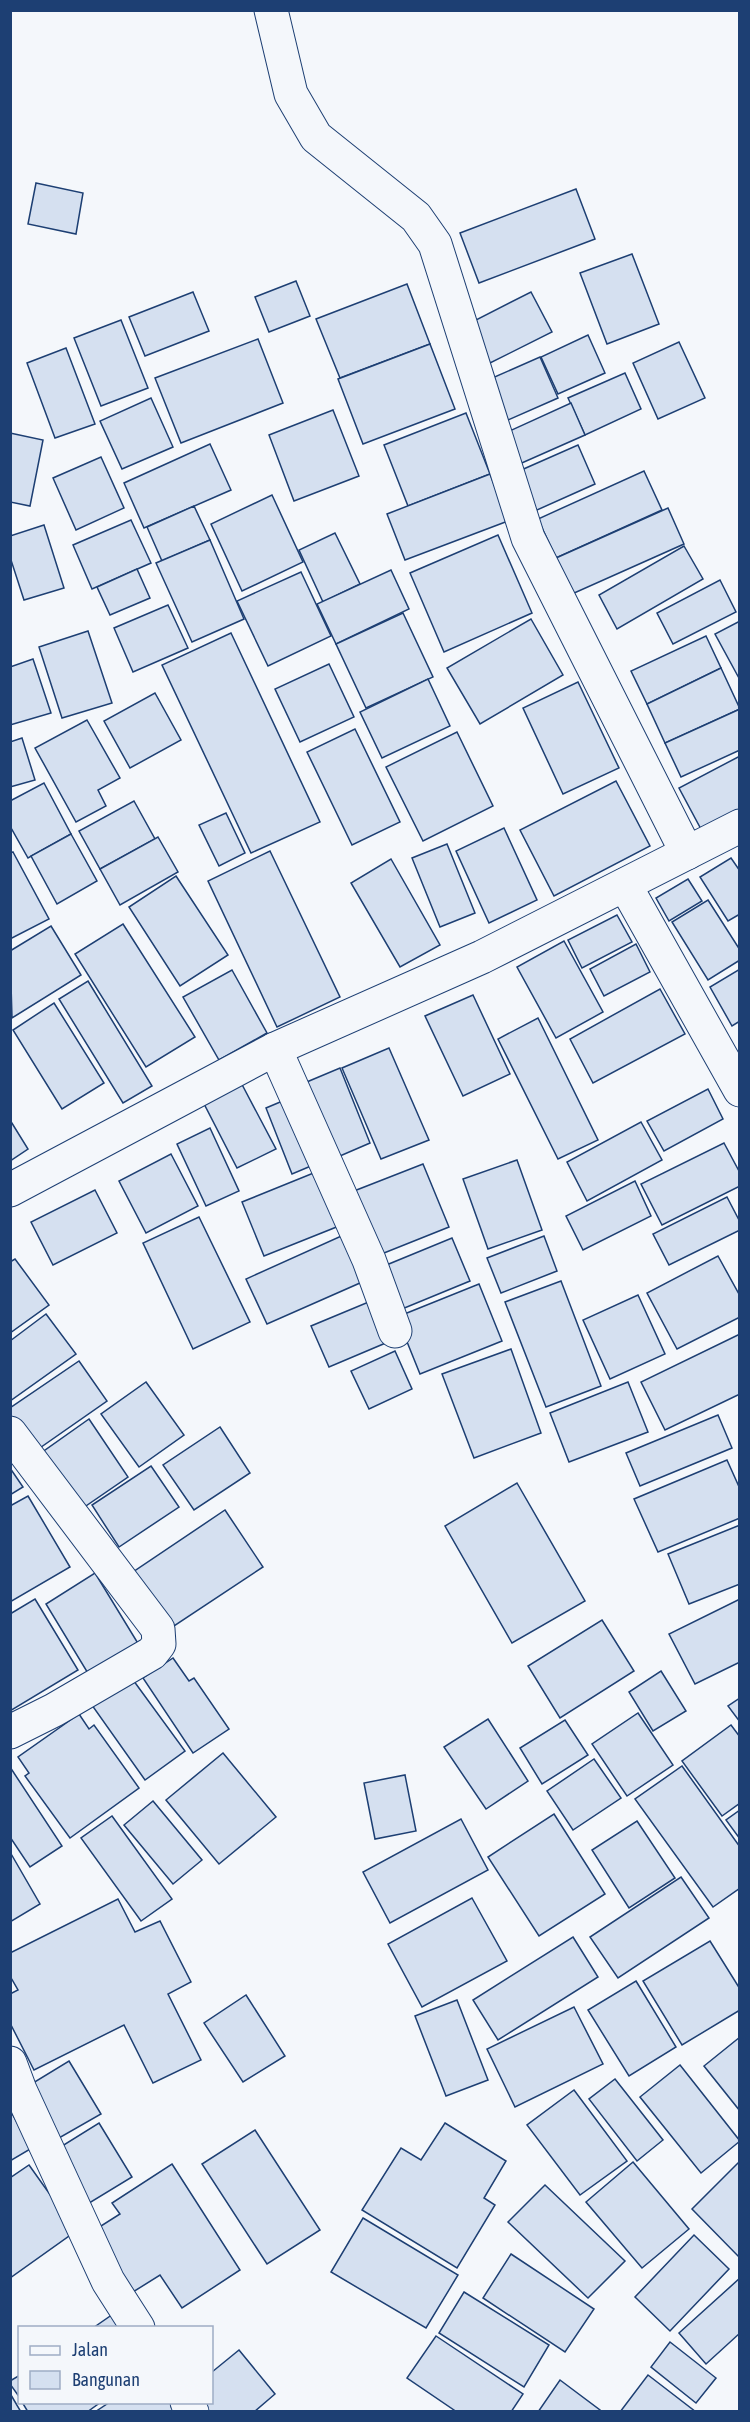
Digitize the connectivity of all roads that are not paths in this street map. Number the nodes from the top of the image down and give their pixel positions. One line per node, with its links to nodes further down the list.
1 (272, 10): 3 (street)
2 (740, 826): 3 (street)
3 (687, 853): 4 (street)
4 (625, 885): 5 (street); 6 (street)
5 (275, 1049): 7 (street); 8 (street)
6 (740, 1090)
7 (10, 1190)
8 (395, 1331)
9 (10, 1433): 10 (street)
10 (10, 1732)
11 (10, 2063): 12 (street)
12 (137, 2326)

